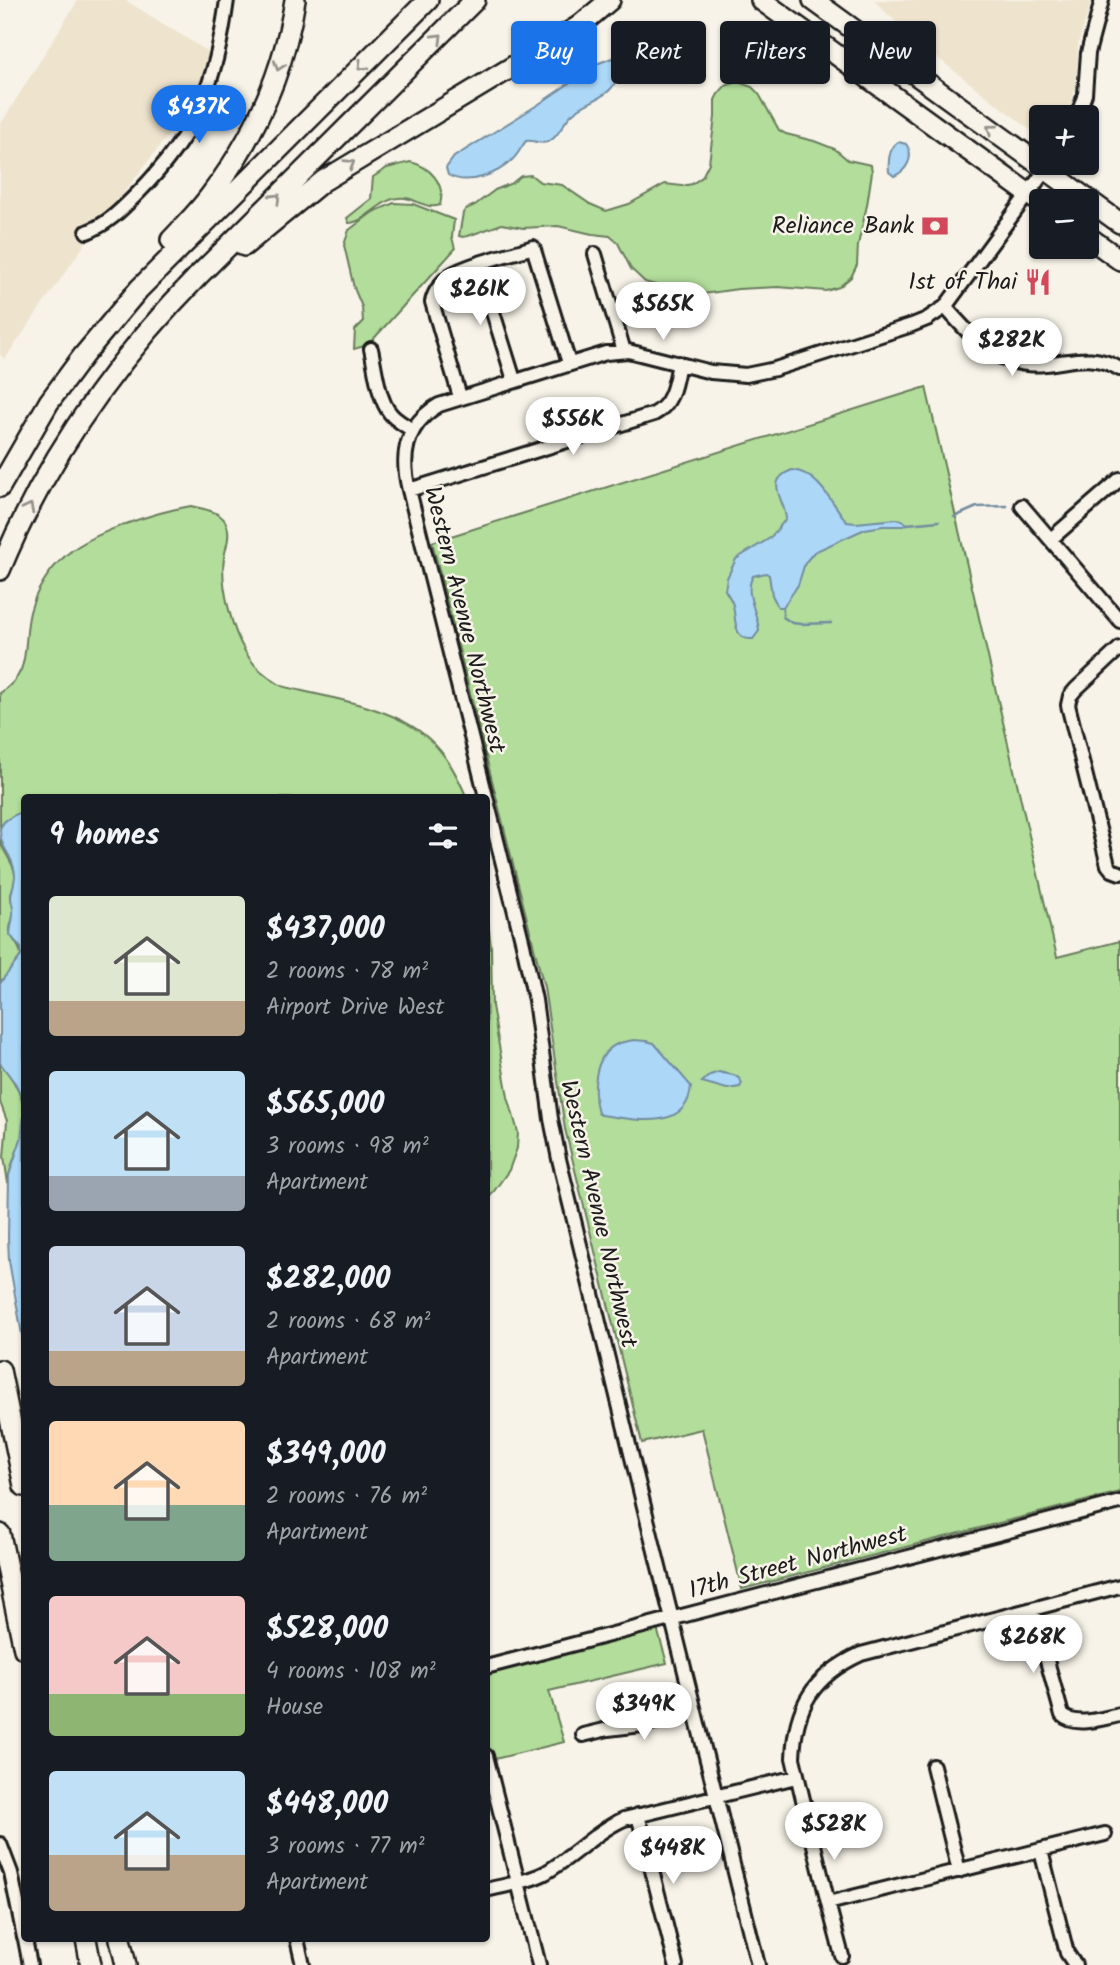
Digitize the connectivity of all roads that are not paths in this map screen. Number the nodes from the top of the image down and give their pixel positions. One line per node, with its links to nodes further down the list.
1 (227, 0): 15 (street)
2 (295, 0): 29 (highway, one-way to 29)
3 (428, 0): 29 (highway, one-way to 29)
4 (475, 0): 21 (highway, one-way to 4)
5 (610, 0): 21 (highway, one-way to 5)
6 (761, 0): 12 (highway)
7 (813, 0): 10 (highway, one-way to 7)
8 (1102, 0): 9 (street)
9 (1081, 105)
10 (1029, 157)
11 (1061, 175): 14 (highway)
12 (1029, 194)
13 (1029, 205): 20 (street)
14 (1120, 223)
15 (87, 232)
16 (1099, 245): 18 (highway)
17 (595, 254): 23 (street)
18 (1120, 260)
19 (478, 264): 24 (street); 27 (street); 28 (street)
20 (944, 307): 25 (street); 26 (street)
21 (146, 332): 36 (highway, one-way to 21)
22 (371, 349): 30 (street)
23 (624, 351): 24 (street); 25 (street)
24 (569, 363): 27 (street)
25 (679, 363): 33 (street)
26 (1120, 369)
27 (514, 380): 28 (street)
28 (460, 397): 30 (street)
29 (50, 402): 32 (highway)
30 (412, 430): 33 (street, Western Avenue Northwest)
31 (1120, 479): 35 (street)
32 (0, 487)
33 (409, 490): 39 (street, Western Avenue Northwest)
34 (1022, 506): 35 (street)
35 (1051, 539): 37 (street)
36 (0, 570)
37 (1120, 621)
38 (1120, 648): 41 (street)
39 (485, 794)
40 (490, 813): 48 (street, Western Avenue Northwest)
41 (1120, 873)
42 (0, 1370): 43 (highway)
43 (21, 1472)
44 (1120, 1502): 48 (street, 17th Street Northwest)
45 (0, 1534): 49 (highway)
46 (1120, 1587): 47 (street)
47 (1033, 1610): 52 (street); 56 (street)
48 (672, 1618): 50 (street, 17th Street Northwest); 51 (street, Western Avenue Northwest)
49 (21, 1635)
50 (490, 1666)
51 (695, 1712): 53 (street); 57 (street, Western Avenue Northwest)
52 (1120, 1715)
53 (583, 1735)
54 (933, 1766): 62 (street)
55 (490, 1772): 63 (street)
56 (796, 1777): 57 (street); 65 (street)
57 (716, 1796): 58 (street); 78 (street, Western Avenue Northwest)
58 (638, 1815): 63 (street); 77 (street)
59 (1105, 1834): 61 (street)
60 (0, 1844): 66 (street)
61 (1041, 1851): 62 (street); 79 (street)
62 (959, 1871): 65 (street)
63 (518, 1882): 64 (street); 76 (street)
64 (490, 1889)
65 (828, 1903): 71 (street)
66 (21, 1919)
67 (26, 1942): 72 (street)
68 (87, 1942): 73 (highway)
69 (121, 1942): 74 (highway)
70 (298, 1942): 75 (street)
71 (842, 1956)
72 (30, 1965)
73 (91, 1965)
74 (126, 1965)
75 (303, 1965)
76 (538, 1965)
77 (676, 1965)
78 (758, 1965)
79 (1075, 1965)

